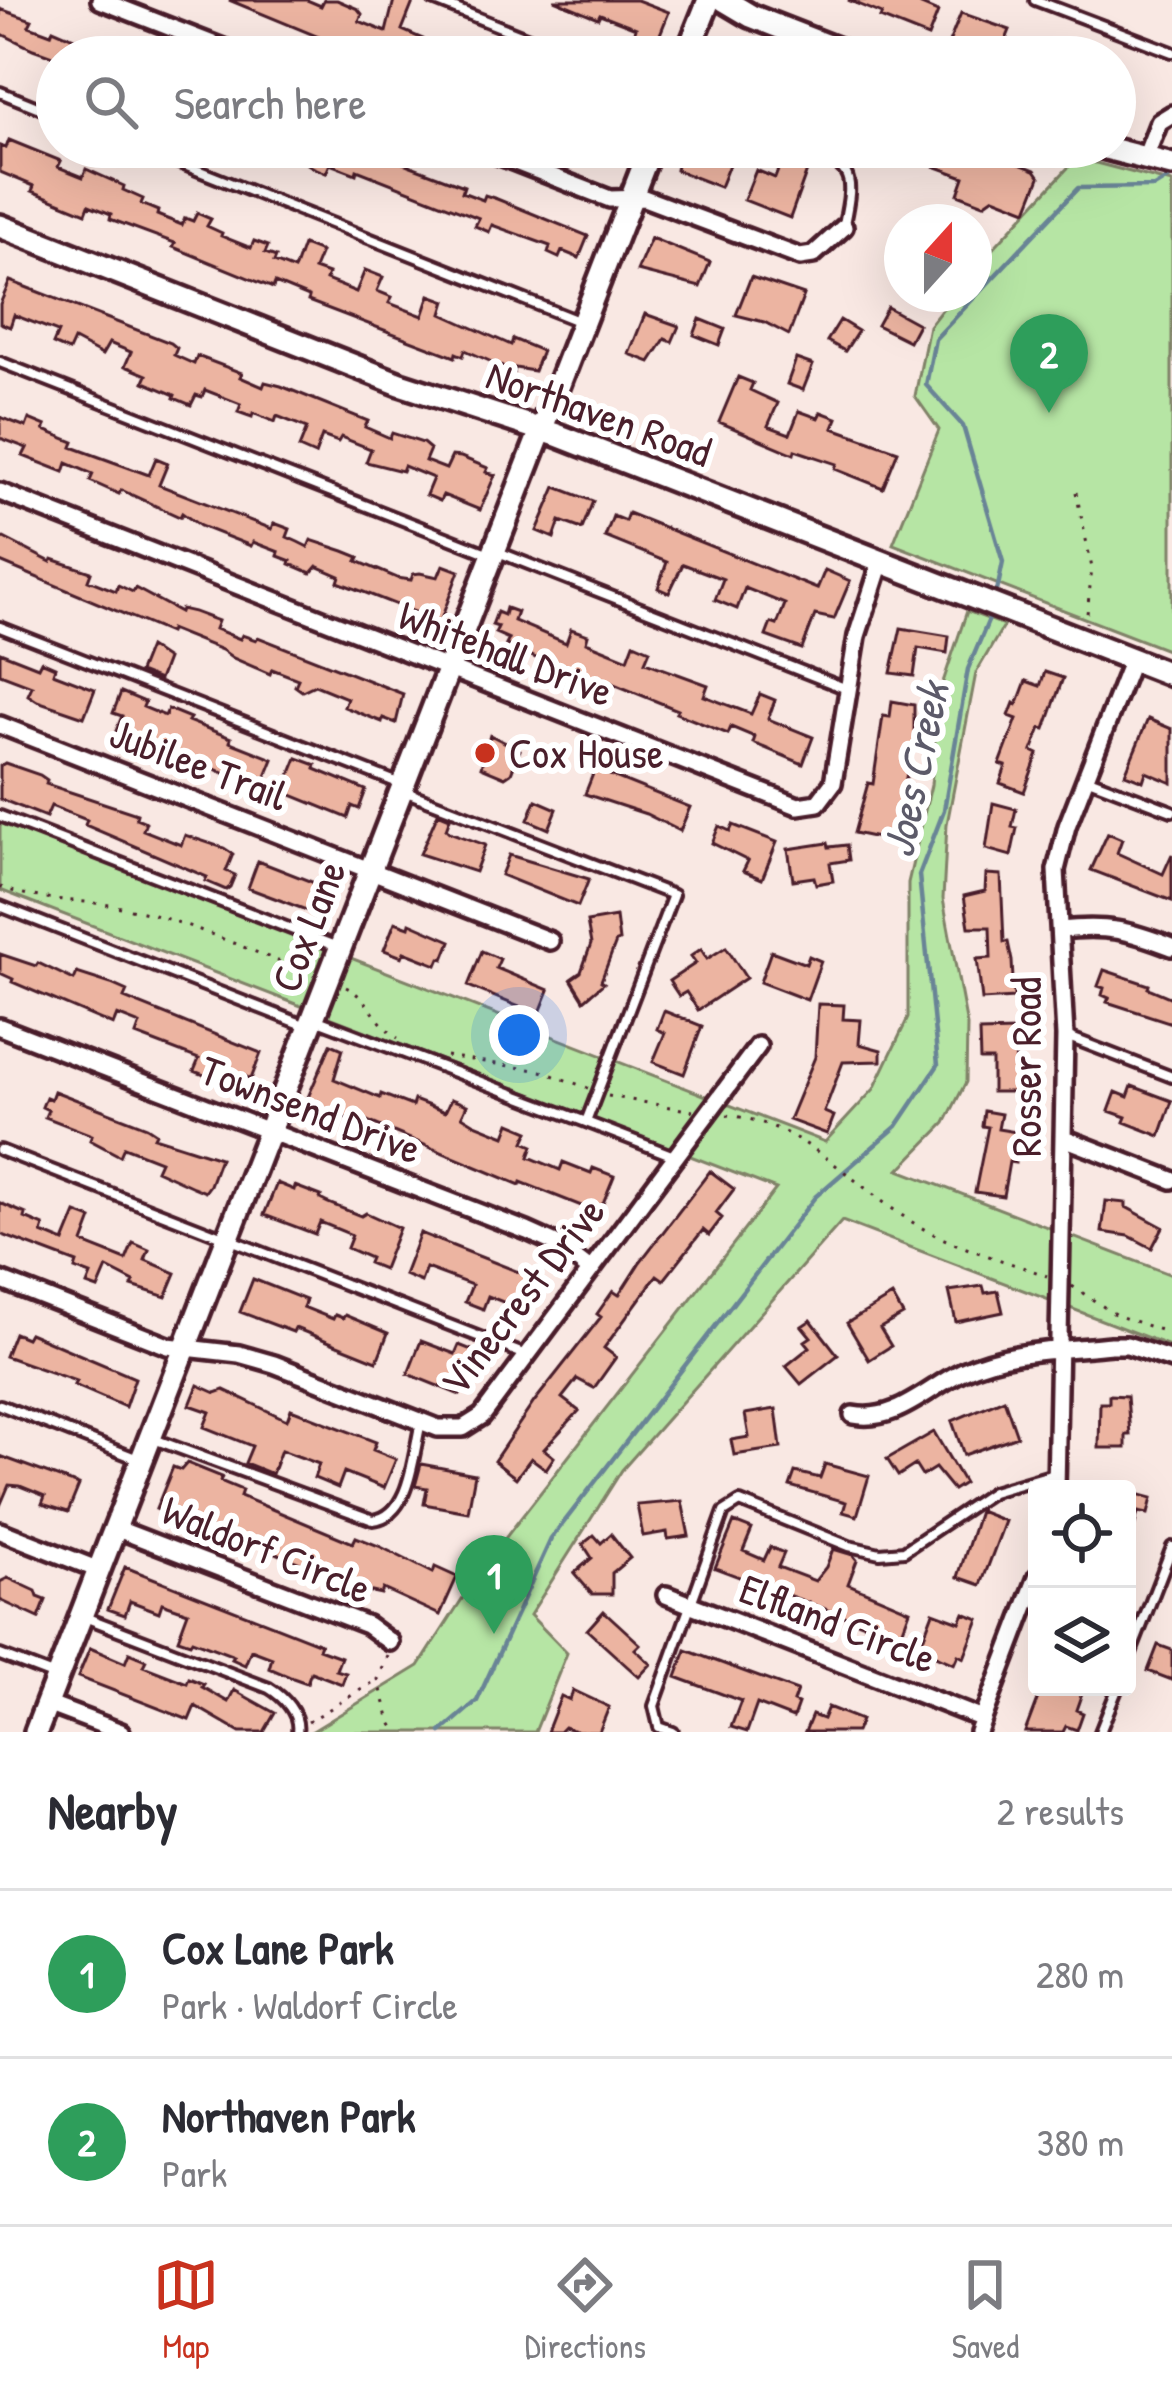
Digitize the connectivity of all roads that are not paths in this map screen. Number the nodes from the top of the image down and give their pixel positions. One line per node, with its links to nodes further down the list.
1 (100, 0): 6 (street)
2 (433, 0): 7 (lane)
3 (709, 0): 8 (street)
4 (724, 0): 9 (street)
5 (1035, 0): 10 (lane)
6 (192, 36)
7 (523, 36)
8 (694, 36)
9 (803, 36)
10 (1130, 36)
11 (1136, 38): 12 (lane)
12 (1172, 52)
13 (0, 92): 14 (lane)
14 (36, 107)
15 (1172, 113): 16 (street)
16 (1158, 162)
17 (192, 168): 24 (lane)
18 (531, 168): 21 (street)
19 (643, 168): 21 (street, Cox Lane)
20 (844, 168): 23 (lane)
21 (631, 198): 23 (street); 24 (street, Cox Lane)
22 (0, 226): 26 (street, Northaven Road)
23 (844, 227)
24 (583, 323): 26 (street, Cox Lane)
25 (0, 362): 28 (lane)
26 (540, 429): 28 (street, Cox Lane); 29 (street, Northaven Road)
27 (0, 493): 32 (street, Whitehall Drive)
28 (494, 553): 32 (street, Cox Lane); 34 (lane)
29 (881, 562): 31 (street, Northaven Road); 34 (street, Whitehall Drive)
30 (0, 627): 37 (lane)
31 (1132, 659): 33 (street, Northaven Road); 36 (street, Rosser Road)
32 (449, 670): 34 (street, Whitehall Drive); 37 (street, Cox Lane)
33 (1172, 675)
34 (849, 689)
35 (0, 724): 40 (street, Jubilee Trail)
36 (1086, 778): 38 (lane); 42 (street, Rosser Road)
37 (404, 788): 40 (street, Cox Lane); 51 (lane)
38 (1172, 812)
39 (0, 816): 45 (lane)
40 (372, 870): 43 (street, Jubilee Trail); 45 (street, Cox Lane)
41 (0, 906): 46 (lane)
42 (1060, 930): 44 (street); 48 (street, Rosser Road)
43 (550, 941)
44 (1172, 947)
45 (341, 949): 46 (street, Cox Lane)
46 (312, 1023): 51 (lane); 52 (street, Cox Lane)
47 (0, 1027): 52 (street, Townsend Drive)
48 (1065, 1036): 50 (lane); 53 (street, Rosser Road)
49 (758, 1046): 55 (street, Vinecrest Drive)
50 (1172, 1077)
51 (586, 1122): 55 (lane)
52 (270, 1132): 57 (street, Cox Lane); 58 (street, Townsend Drive)
53 (1064, 1138): 56 (street); 61 (street, Rosser Road)
54 (0, 1150): 57 (lane)
55 (675, 1157): 58 (street, Vinecrest Drive)
56 (1172, 1180)
57 (229, 1238): 60 (street, Cox Lane); 62 (lane)
58 (590, 1270): 62 (street, Vinecrest Drive)
59 (0, 1280): 60 (street, Vinecrest Drive)
60 (185, 1350): 66 (street, Vinecrest Drive); 67 (street, Cox Lane)
61 (1059, 1351): 63 (street); 65 (street); 69 (street, Rosser Road)
62 (528, 1355): 66 (street, Vinecrest Drive)
63 (1172, 1360)
64 (0, 1405): 68 (lane)
65 (853, 1415)
66 (421, 1422): 67 (lane)
67 (150, 1437): 68 (street, Cox Lane)
68 (141, 1460): 71 (street, Cox Lane)
69 (1056, 1480)
70 (1028, 1486): 77 (lane)
71 (115, 1528): 74 (street, Cox Lane); 80 (street, Waldorf Circle)
72 (0, 1531): 74 (street)
73 (1172, 1546): 79 (lane)
74 (99, 1570): 78 (street, Cox Lane)
75 (1032, 1588): 85 (street)
76 (666, 1595): 77 (street, Elfland Circle)
77 (690, 1604): 85 (street, Elfland Circle); 89 (lane)
78 (81, 1616): 82 (street, Cox Lane); 86 (lane)
79 (1136, 1640)
80 (390, 1642)
81 (0, 1655): 82 (lane)
82 (57, 1677): 84 (street, Cox Lane)
83 (1114, 1696): 90 (lane)
84 (47, 1704): 87 (street, Cox Lane); 88 (street)
85 (980, 1726)
86 (298, 1730)
87 (36, 1732)
88 (122, 1732)
89 (673, 1732)
90 (1100, 1732)

